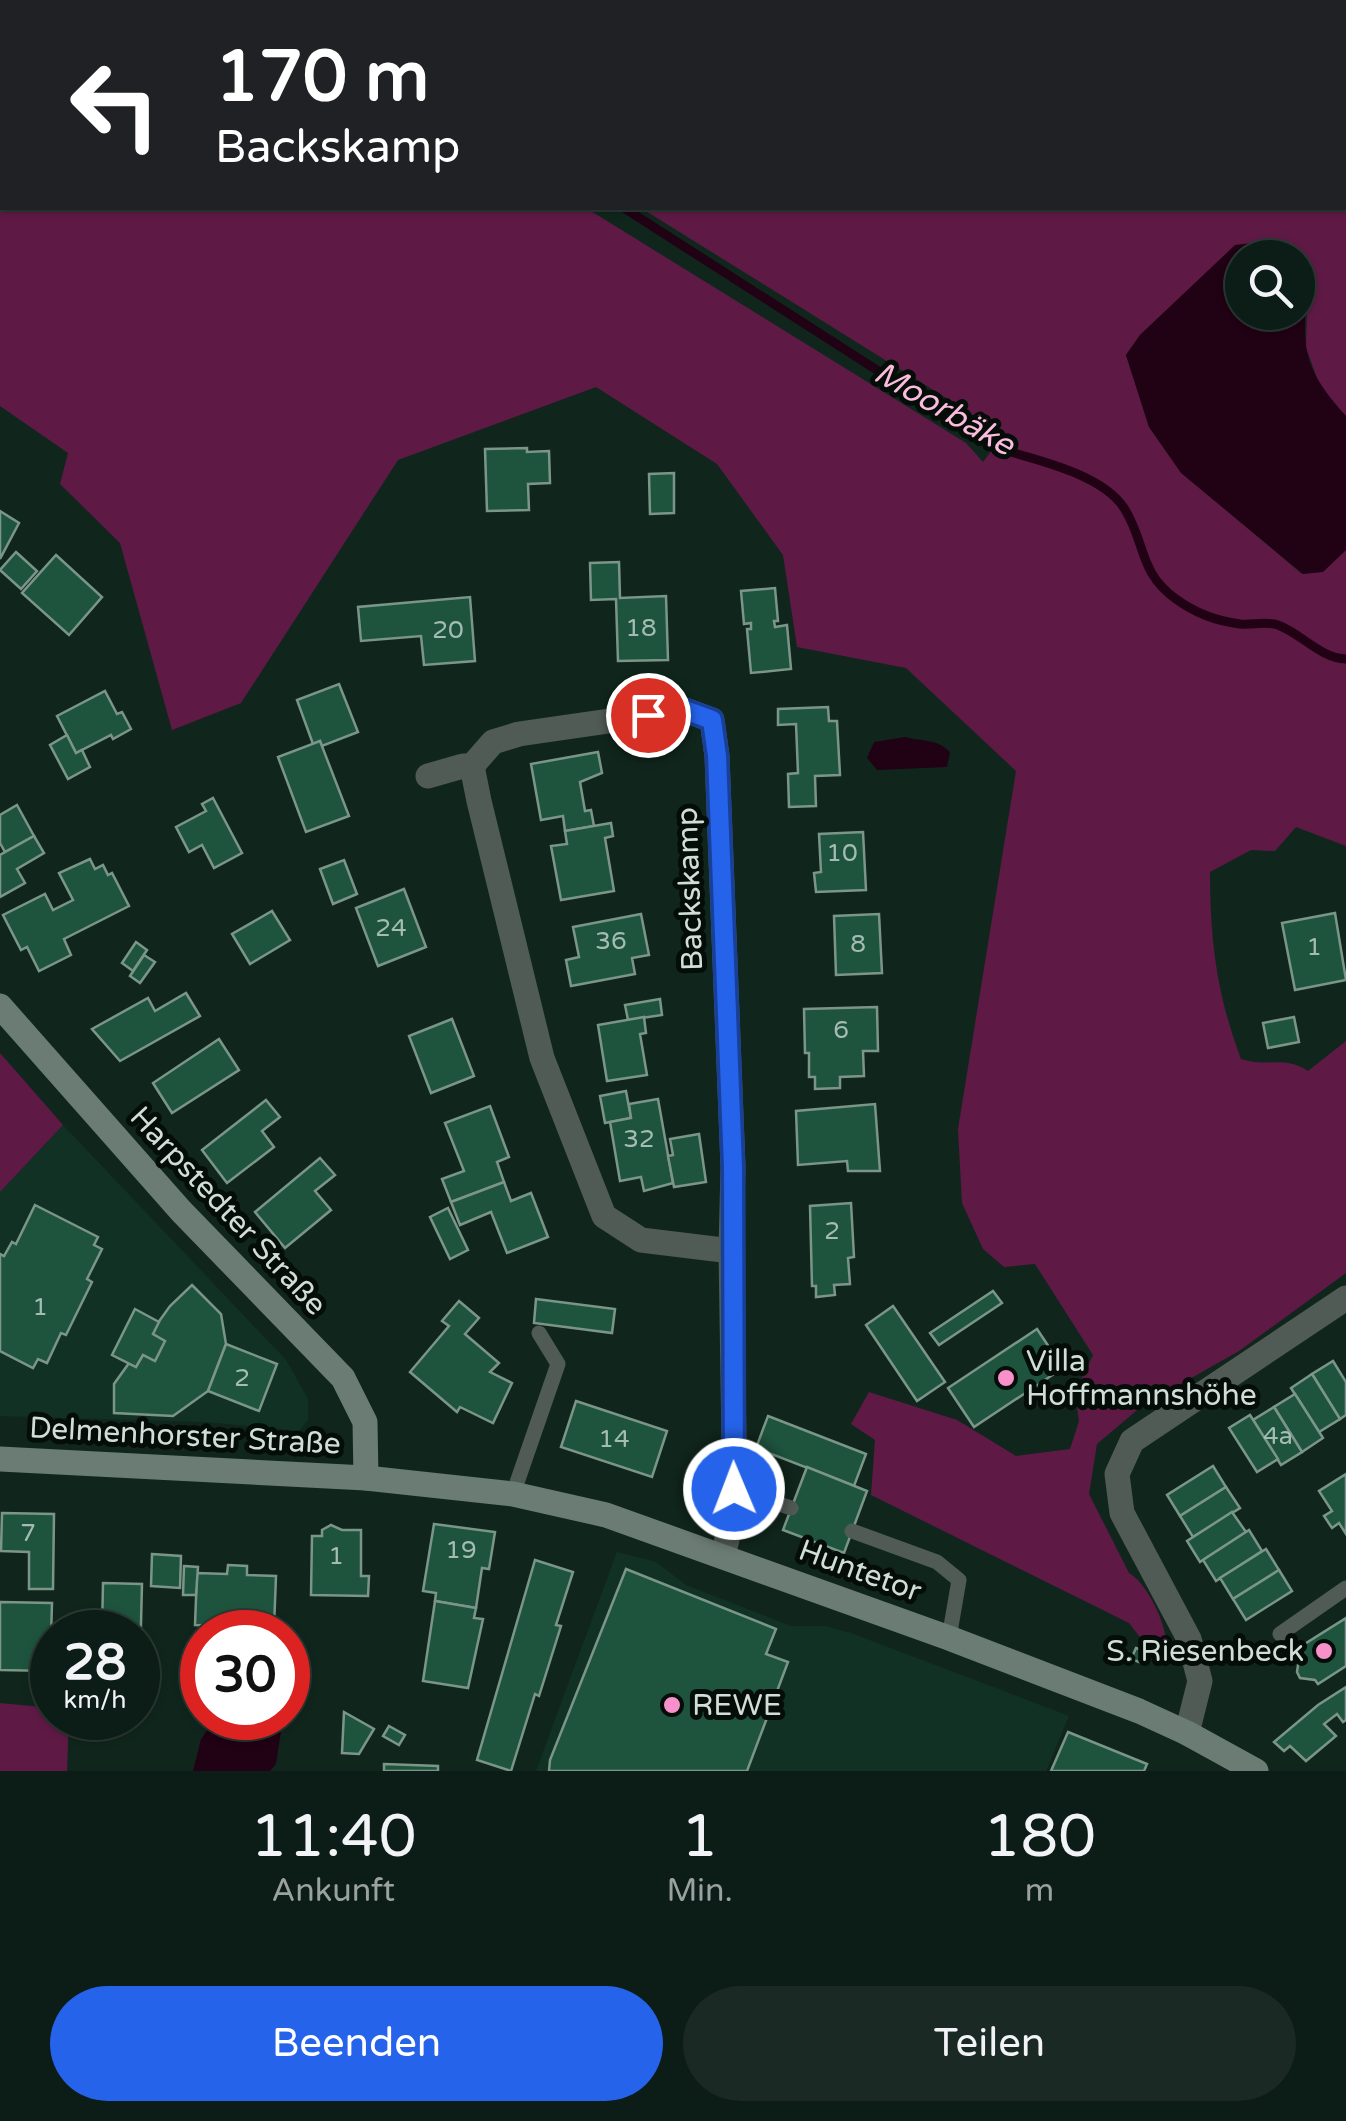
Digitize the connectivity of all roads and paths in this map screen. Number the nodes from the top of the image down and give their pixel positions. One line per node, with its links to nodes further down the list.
1 (472, 766): 2 (street, Backskamp); 4 (street); 4 (street, Backskamp)
2 (428, 776)
3 (0, 1006): 8 (main road, Harpstedter Straße)
4 (732, 1251): 10 (street, Backskamp)
5 (1346, 1298): 17 (street)
6 (539, 1333): 9 (lane)
7 (0, 1459): 8 (main road, Delmenhorster Straße)
8 (366, 1478): 9 (main road, Huntetor)
9 (514, 1494): 13 (main road, Huntetor)
10 (735, 1506): 11 (lane); 13 (street, Backskamp)
11 (791, 1508)
12 (852, 1531): 16 (lane)
13 (724, 1556): 16 (main road, Huntetor)
14 (1346, 1588): 15 (lane)
15 (1280, 1634)
16 (949, 1638): 17 (main road, Huntetor)
17 (1187, 1733): 18 (main road, Huntetor)
18 (1256, 1771)

